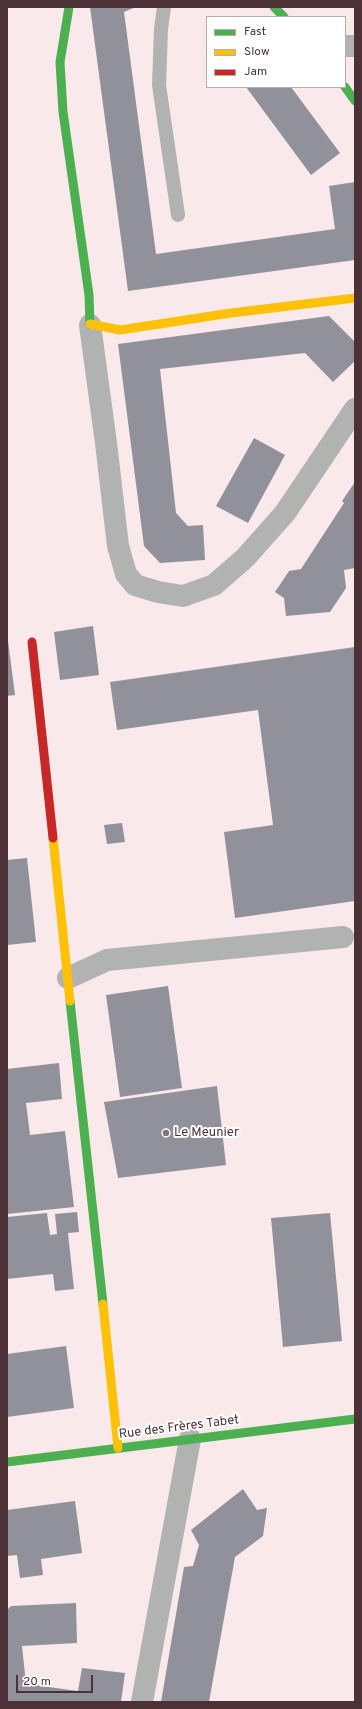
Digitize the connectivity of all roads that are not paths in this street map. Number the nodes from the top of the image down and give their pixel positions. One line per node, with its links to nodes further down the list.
1 (69, 7): 9 (street)
2 (164, 7): 7 (lane)
3 (274, 7): 4 (street)
4 (283, 16)
5 (346, 88): 6 (street)
6 (355, 101)
7 (178, 215)
8 (355, 298): 9 (street)
9 (90, 325): 10 (street)
10 (355, 409)
11 (32, 642): 13 (street)
12 (343, 937): 13 (street)
13 (68, 978): 16 (street)
14 (355, 1419): 15 (street, Rue des Frères Tabet)
15 (190, 1439): 16 (street, Rue des Frères Tabet); 18 (street)
16 (118, 1448): 17 (street, Rue des Frères Tabet)
17 (7, 1462)
18 (142, 1702)

